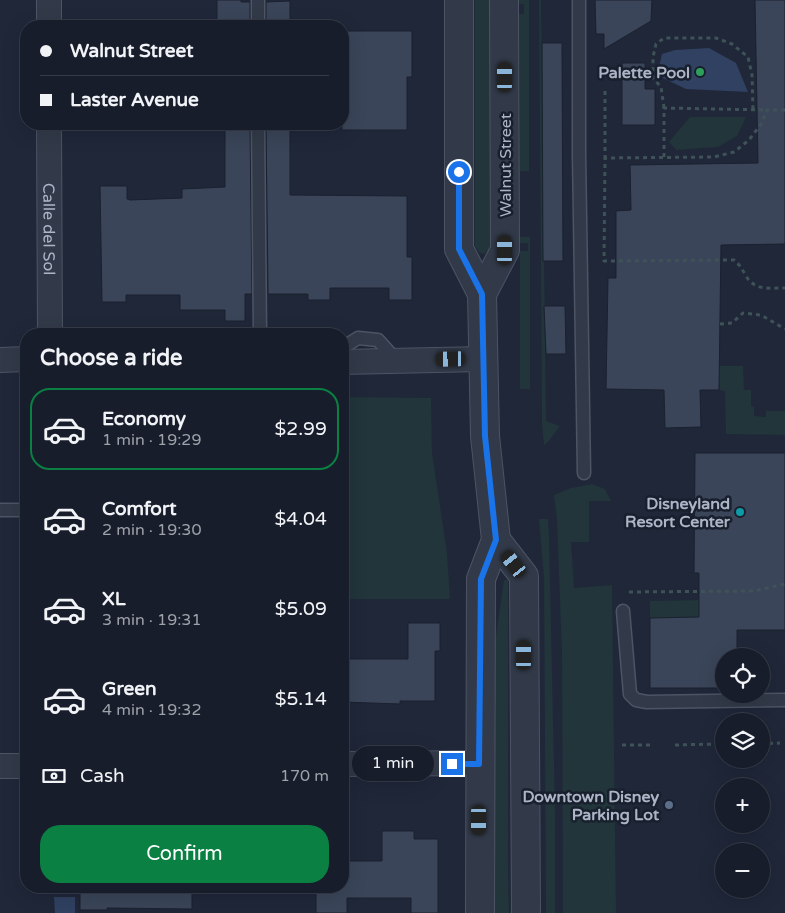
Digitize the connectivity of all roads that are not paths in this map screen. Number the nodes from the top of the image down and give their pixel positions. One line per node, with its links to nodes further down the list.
1 (49, 0): 6 (street)
2 (258, 0): 7 (lane)
3 (459, 0): 10 (street, Walnut Street)
4 (504, 0): 10 (street, Walnut Street)
5 (579, 0): 19 (lane)
6 (49, 20)
7 (258, 20)
8 (49, 130): 11 (street, Calle del Sol)
9 (258, 130): 12 (lane)
10 (482, 294): 15 (street, Walnut Street)
11 (50, 328)
12 (260, 328)
13 (349, 344): 17 (lane)
14 (20, 359): 16 (street)
15 (483, 359): 17 (street); 22 (street, Walnut Street)
16 (0, 360)
17 (396, 360): 18 (street)
18 (349, 362)
19 (584, 473)
20 (0, 510): 21 (lane)
21 (20, 510)
22 (496, 540): 26 (street, Walnut Street); 30 (street)
23 (623, 611): 24 (lane)
24 (785, 700)
25 (349, 764): 26 (street)
26 (479, 764): 29 (street, Walnut Street)
27 (0, 766): 28 (street)
28 (20, 766)
29 (480, 913)
30 (526, 913)

